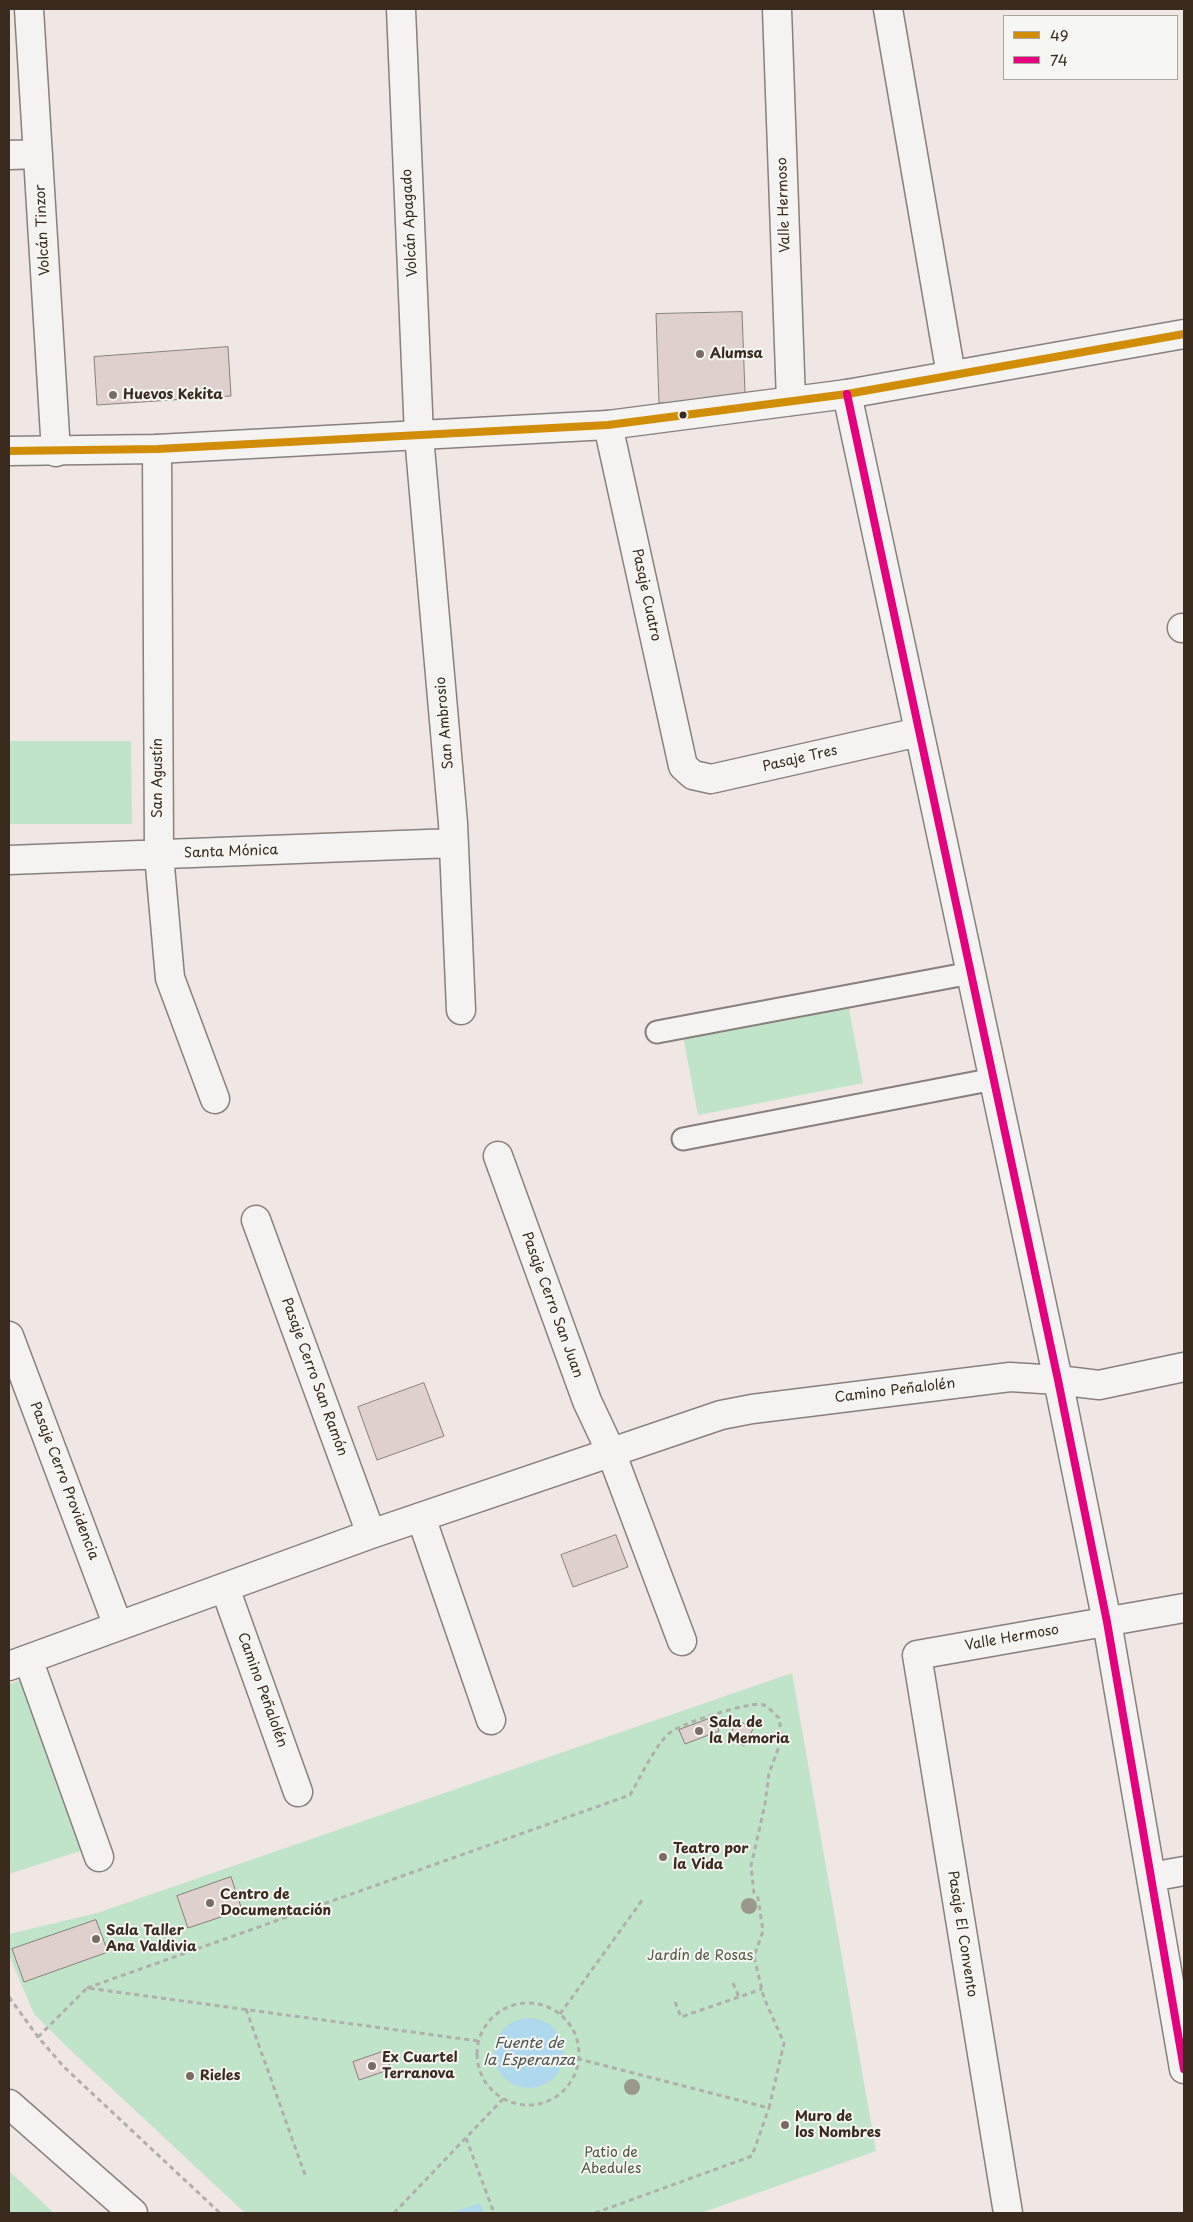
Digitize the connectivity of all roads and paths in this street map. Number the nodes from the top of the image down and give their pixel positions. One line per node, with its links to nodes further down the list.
1 (30, 9): 5 (street, Volcán Tinzor)
2 (400, 9): 12 (street, Volcán Apagado)
3 (777, 9): 10 (street, Valle Hermoso)
4 (888, 9): 8 (street)
5 (38, 154): 6 (street); 15 (street, Volcán Tinzor)
6 (9, 155)
7 (1184, 334): 8 (street)
8 (951, 375): 9 (street)
9 (847, 394): 10 (street); 16 (street)
10 (791, 401): 11 (street)
11 (608, 425): 12 (street); 17 (street, Pasaje Cuatro)
12 (419, 436): 13 (street); 18 (street, San Ambrosio)
13 (157, 449): 15 (street); 19 (street, San Agustín)
14 (9, 452): 15 (street)
15 (56, 452)
16 (919, 732): 17 (street, Pasaje Tres); 21 (street)
17 (683, 766)
18 (453, 843): 19 (street, Santa Mónica); 22 (street, San Ambrosio)
19 (159, 855): 20 (street, Santa Mónica); 25 (street, San Agustín)
20 (9, 860)
21 (971, 973): 23 (lane); 24 (street)
22 (461, 1010)
23 (657, 1032)
24 (994, 1080): 26 (lane); 31 (street)
25 (215, 1099)
26 (683, 1139)
27 (498, 1156): 32 (street, Pasaje Cerro San Juan)
28 (256, 1220): 34 (street, Pasaje Cerro San Ramón)
29 (9, 1336): 38 (street, Pasaje Cerro Providencia)
30 (1184, 1367): 31 (street, Camino Peñalolén)
31 (1058, 1380): 32 (street, Camino Peñalolén); 37 (street)
32 (611, 1452): 33 (street, Camino Peñalolén); 39 (street)
33 (421, 1517): 34 (street, Camino Peñalolén); 42 (street)
34 (371, 1534): 35 (street, Camino Peñalolén)
35 (225, 1588): 38 (street, Camino Peñalolén); 43 (street, Camino Peñalolén)
36 (1184, 1608): 37 (street, Valle Hermoso)
37 (1107, 1622): 40 (street, Valle Hermoso); 46 (street)
38 (118, 1626): 41 (street, Camino Peñalolén)
39 (682, 1641)
40 (917, 1655): 70 (street, Pasaje El Convento)
41 (18, 1663): 44 (street, Camino Peñalolén)
42 (491, 1720)
43 (298, 1792)
44 (99, 1857)
45 (1184, 1871): 46 (street)
46 (1151, 1877): 59 (street)
47 (643, 1899): 55 (path)
48 (734, 1983): 52 (path)
49 (87, 1988): 50 (path); 54 (path); 56 (path)
50 (762, 1989): 52 (path); 62 (path)
51 (9, 1997): 56 (path)
52 (739, 1998): 53 (path)
53 (675, 2002)
54 (246, 2009): 57 (path); 64 (path)
55 (560, 2014): 57 (path); 58 (path)
56 (38, 2037): 66 (path)
57 (478, 2041): 60 (path)
58 (580, 2059): 60 (path); 62 (path)
59 (1184, 2069)
60 (503, 2099): 63 (path)
61 (10, 2106): 65 (street)
62 (769, 2108): 69 (path)
63 (466, 2138): 67 (path); 68 (path)
64 (305, 2175)
65 (133, 2213)
66 (220, 2213)
67 (394, 2213)
68 (494, 2213)
69 (595, 2213)
70 (1008, 2213)

